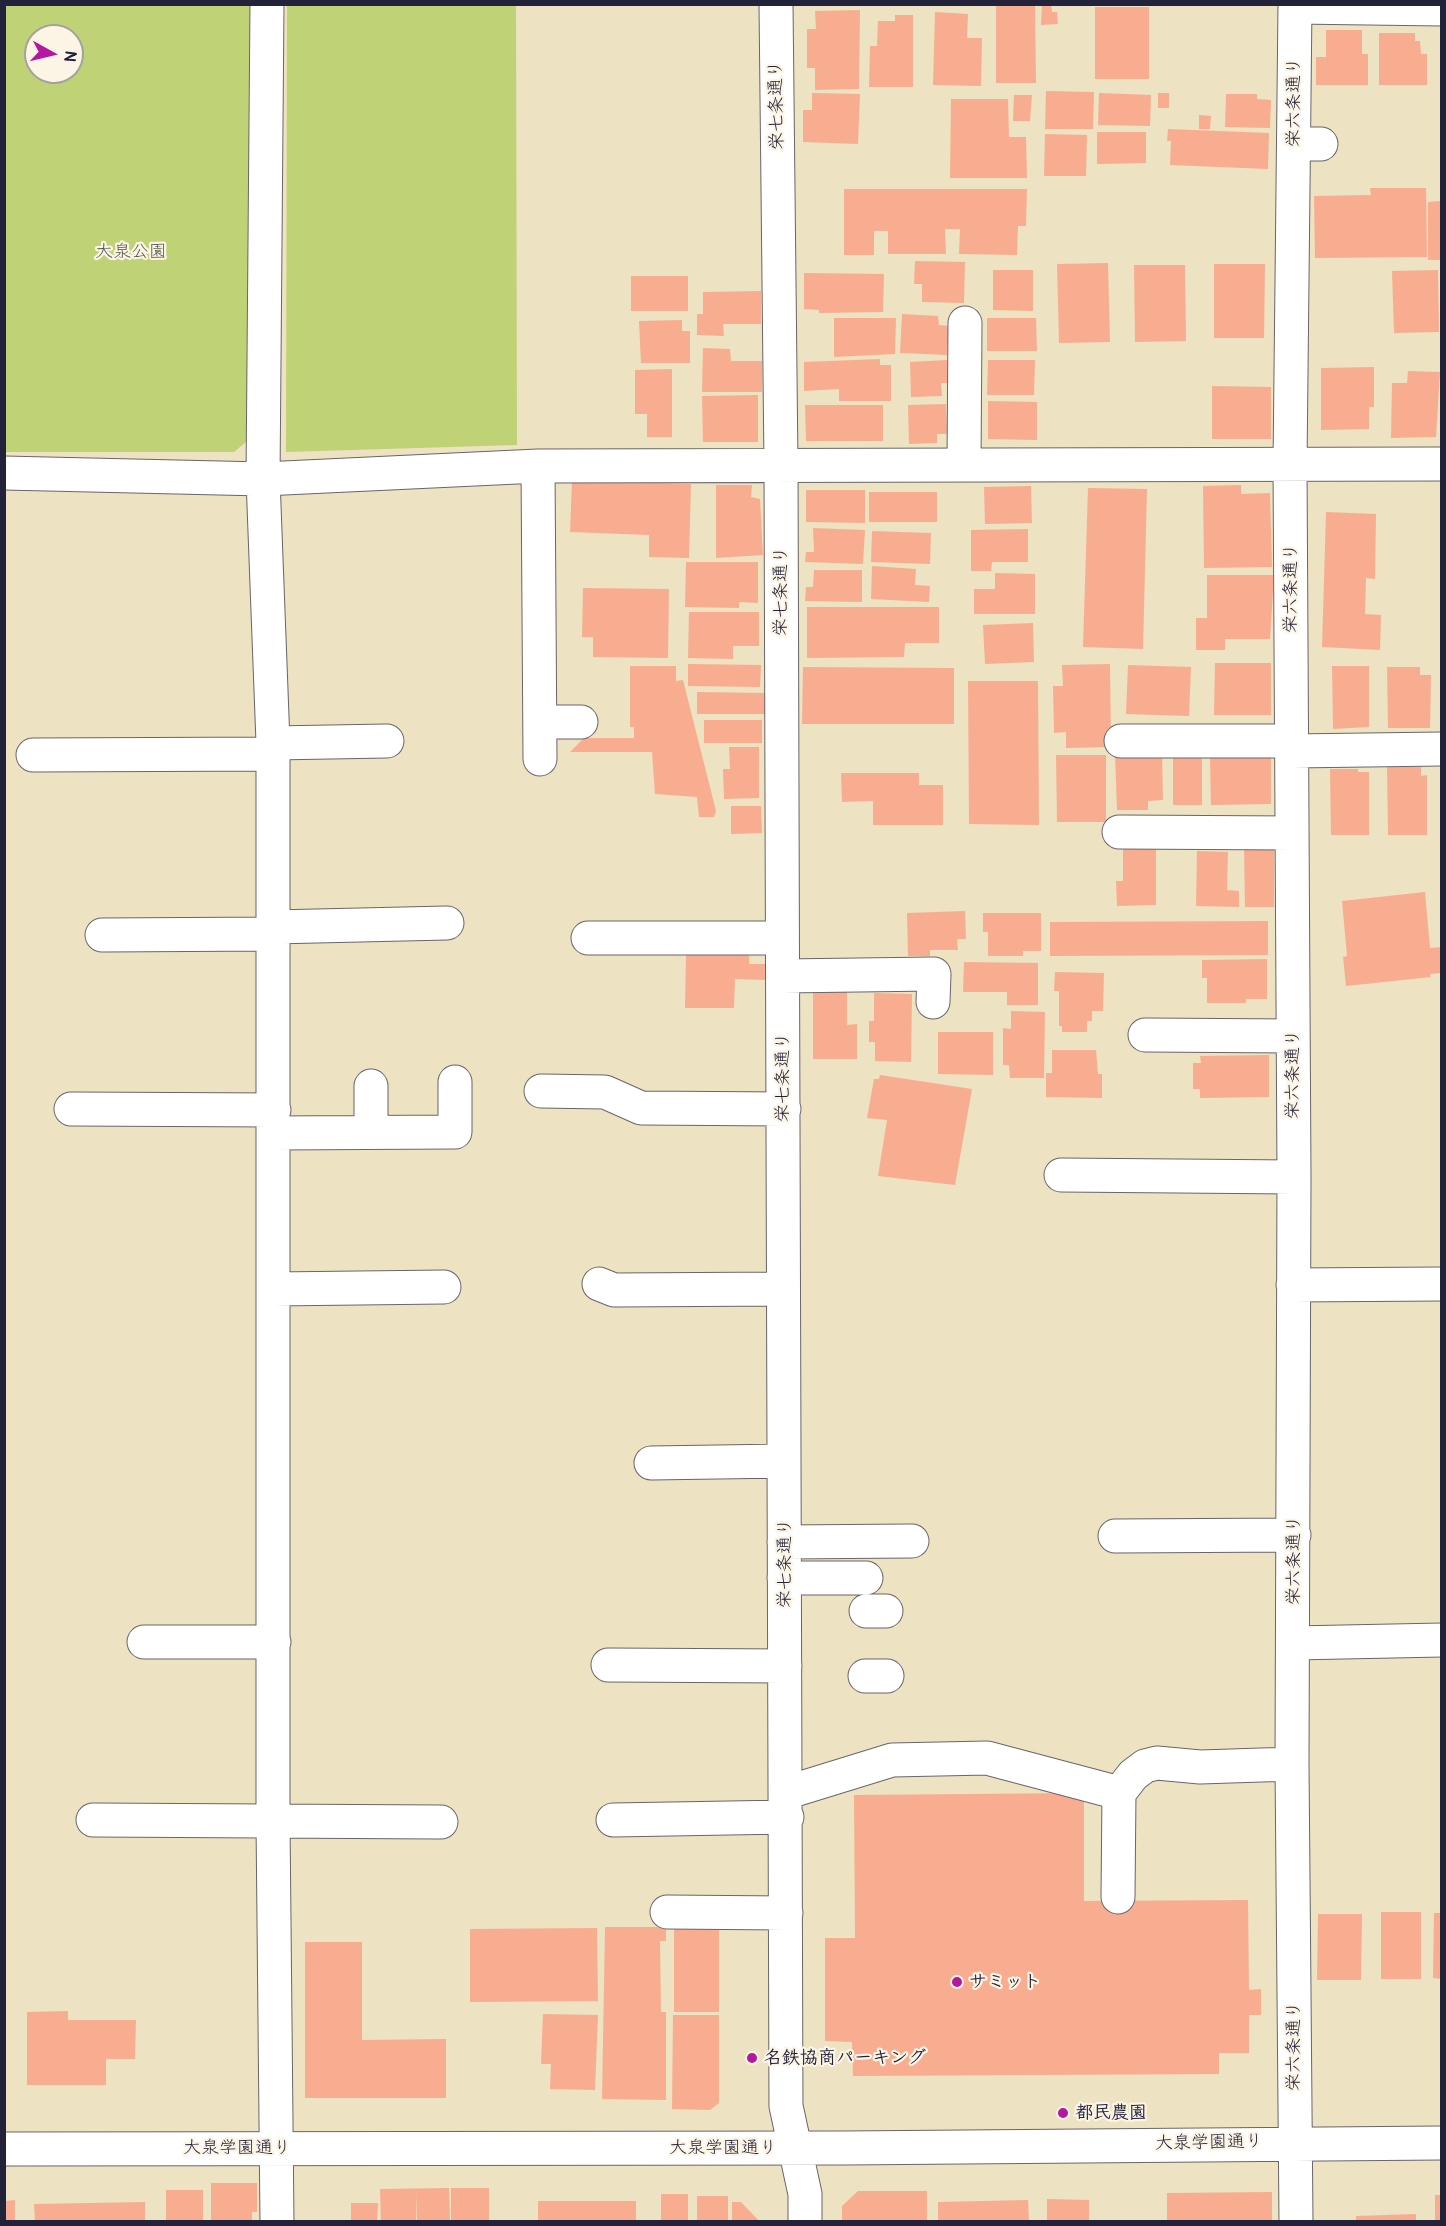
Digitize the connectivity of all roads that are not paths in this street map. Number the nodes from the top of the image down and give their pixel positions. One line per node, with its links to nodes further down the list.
1 (267, 4): 12 (street)
2 (776, 4): 10 (street, 栄七条通り)
3 (1295, 6): 4 (street); 8 (street, 栄六条通り)
4 (1442, 9)
5 (965, 322): 7 (street)
6 (1442, 464): 8 (street)
7 (964, 465): 8 (street); 10 (street)
8 (1290, 465): 17 (street, 栄六条通り)
9 (538, 466): 10 (street); 12 (street); 13 (street)
10 (781, 466): 28 (street, 栄七条通り)
11 (4, 473): 12 (street)
12 (263, 479): 18 (street)
13 (540, 722): 14 (street); 21 (street)
14 (581, 722)
15 (387, 741): 18 (street)
16 (1122, 741): 17 (street)
17 (1292, 746): 19 (street); 23 (street, 栄六条通り)
18 (273, 748): 20 (street); 25 (street)
19 (1442, 749)
20 (33, 755)
21 (540, 759)
22 (1119, 832): 23 (street)
23 (1292, 833): 32 (street, 栄六条通り)
24 (447, 923): 25 (street)
25 (273, 931): 26 (street); 38 (street)
26 (102, 935)
27 (588, 938): 28 (street)
28 (782, 938): 29 (street, 栄七条通り)
29 (783, 976): 30 (street); 37 (street, 栄七条通り)
30 (933, 1002)
31 (1144, 1035): 32 (street)
32 (1293, 1036): 41 (street, 栄六条通り)
33 (455, 1082): 39 (street)
34 (371, 1086): 39 (street)
35 (541, 1091): 37 (street)
36 (71, 1109): 38 (street)
37 (784, 1109): 47 (street, 栄七条通り)
38 (274, 1122): 39 (street); 46 (street)
39 (371, 1132)
40 (1061, 1175): 41 (street)
41 (1293, 1177): 44 (street, 栄六条通り)
42 (599, 1284): 47 (street)
43 (1442, 1284): 44 (street)
44 (1293, 1285): 50 (street, 栄六条通り)
45 (444, 1287): 46 (street)
46 (274, 1289): 58 (street)
47 (783, 1289): 48 (street, 栄七条通り)
48 (784, 1461): 49 (street); 53 (street, 栄七条通り)
49 (651, 1463)
50 (1294, 1535): 51 (street); 59 (street, 栄六条通り)
51 (1115, 1536)
52 (912, 1541): 53 (street)
53 (784, 1542): 54 (street, 栄七条通り)
54 (784, 1578): 55 (street); 61 (street, 栄七条通り)
55 (866, 1578)
56 (1442, 1640): 59 (street)
57 (144, 1642): 58 (street)
58 (274, 1642): 67 (street)
59 (1294, 1643): 62 (street, 栄六条通り)
60 (608, 1665): 61 (street)
61 (785, 1666): 64 (street, 栄七条通り)
62 (1292, 1764): 63 (street); 72 (street, 栄六条通り)
63 (1119, 1793): 64 (street); 69 (street)
64 (786, 1805): 65 (street); 71 (street, 栄七条通り)
65 (613, 1820)
66 (93, 1821): 67 (street)
67 (273, 1821): 68 (street); 74 (street)
68 (441, 1822)
69 (1118, 1897)
70 (667, 1912): 71 (street)
71 (786, 1913): 75 (street, 栄七条通り)
72 (1294, 2143): 73 (street, 大泉学園通り); 75 (street, 大泉学園通り); 79 (street, 栄六条通り)
73 (1442, 2143)
74 (276, 2148): 75 (street, 大泉学園通り); 76 (street, 大泉学園通り); 77 (street)
75 (794, 2148): 78 (street, 栄七条通り)
76 (4, 2149)
77 (277, 2222)
78 (805, 2222)
79 (1296, 2222)

